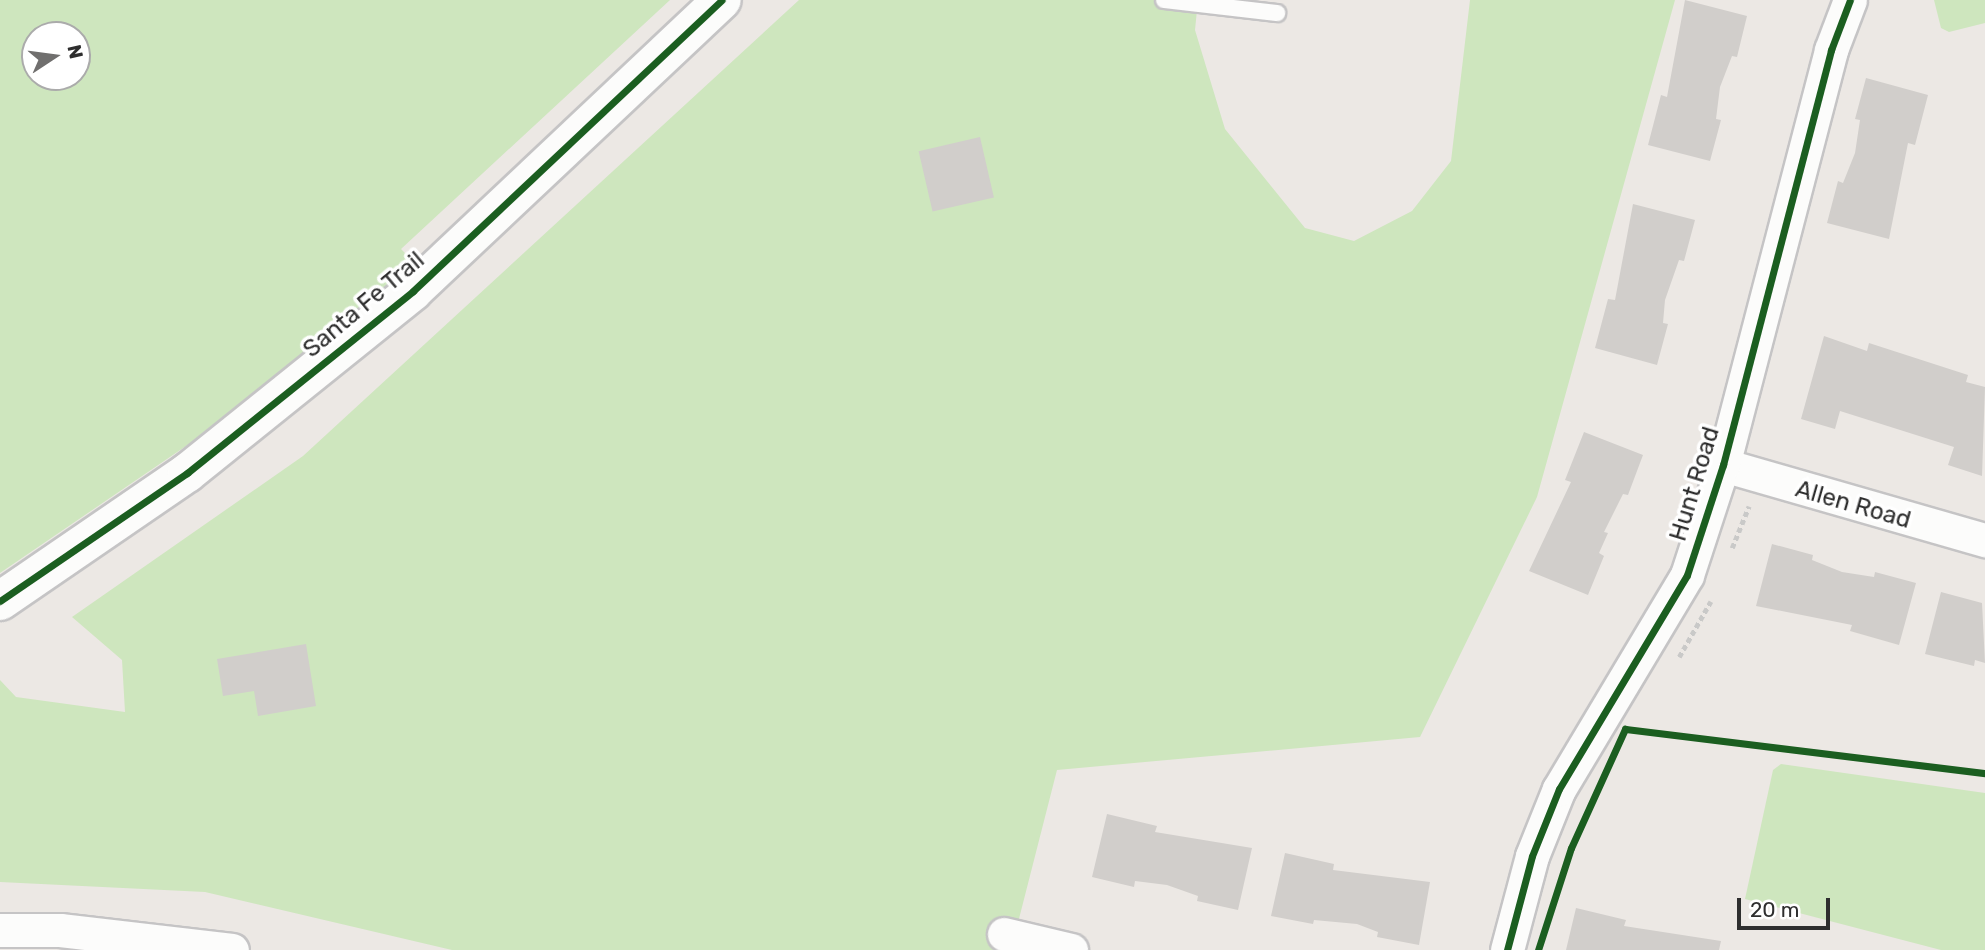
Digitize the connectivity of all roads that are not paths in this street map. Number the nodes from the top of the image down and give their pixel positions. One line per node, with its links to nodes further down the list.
1 (722, 0): 7 (street, Santa Fe Trail)
2 (1164, 0): 4 (lane)
3 (1850, 0): 5 (street, Hunt Road)
4 (1277, 13)
5 (1723, 465): 6 (street, Allen Road); 12 (street, Hunt Road)
6 (1985, 540)
7 (0, 601)
8 (0, 930): 10 (street)
9 (1004, 934): 11 (street)
10 (232, 950)
11 (1071, 950)
12 (1507, 950)

